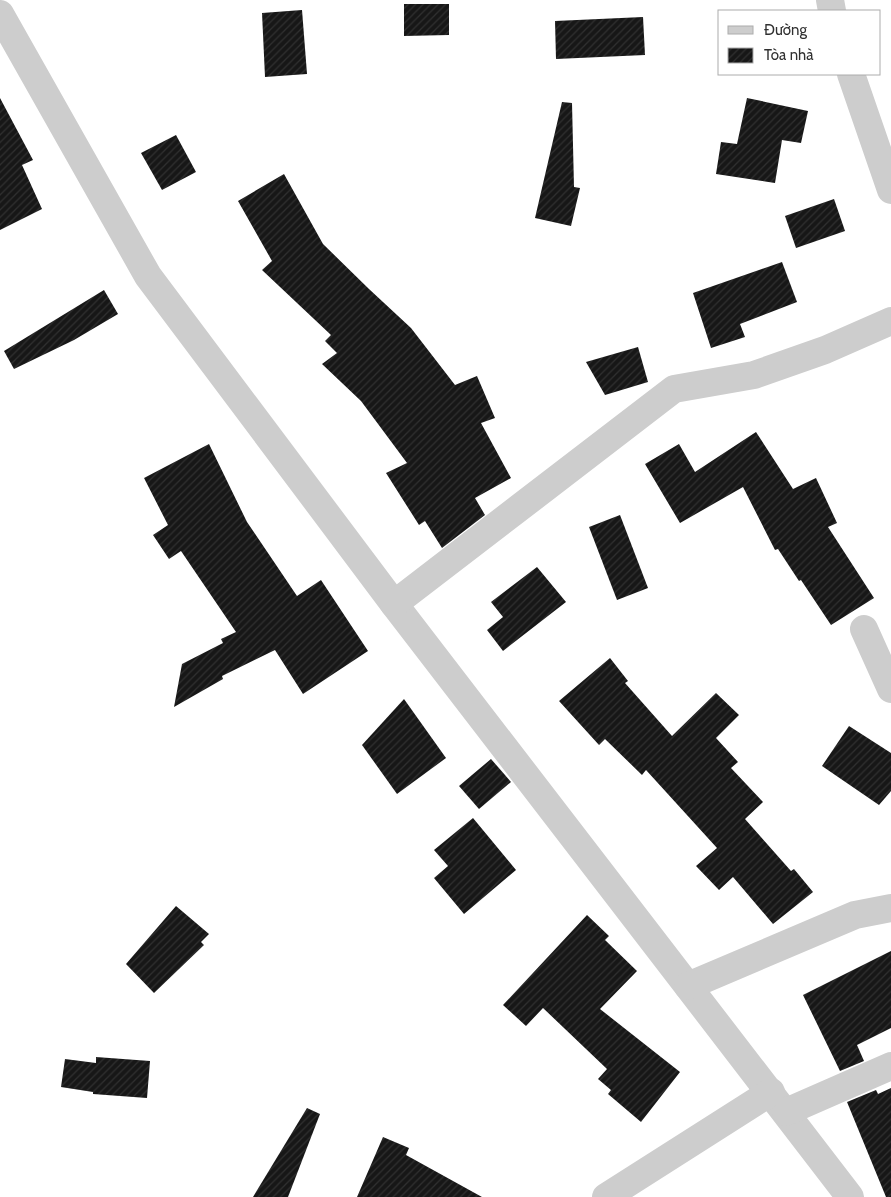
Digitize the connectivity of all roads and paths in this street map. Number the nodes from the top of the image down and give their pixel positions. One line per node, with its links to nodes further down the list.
1 (0, 14): 5 (street)
2 (851, 75): 3 (street)
3 (891, 190)
4 (891, 322): 5 (street)
5 (394, 604): 9 (street)
6 (864, 630): 7 (street)
7 (891, 689)
8 (891, 908): 9 (street)
9 (688, 986): 11 (street)
10 (891, 1066): 11 (street)
11 (778, 1102): 12 (street); 13 (street)
12 (606, 1197)
13 (850, 1197)

